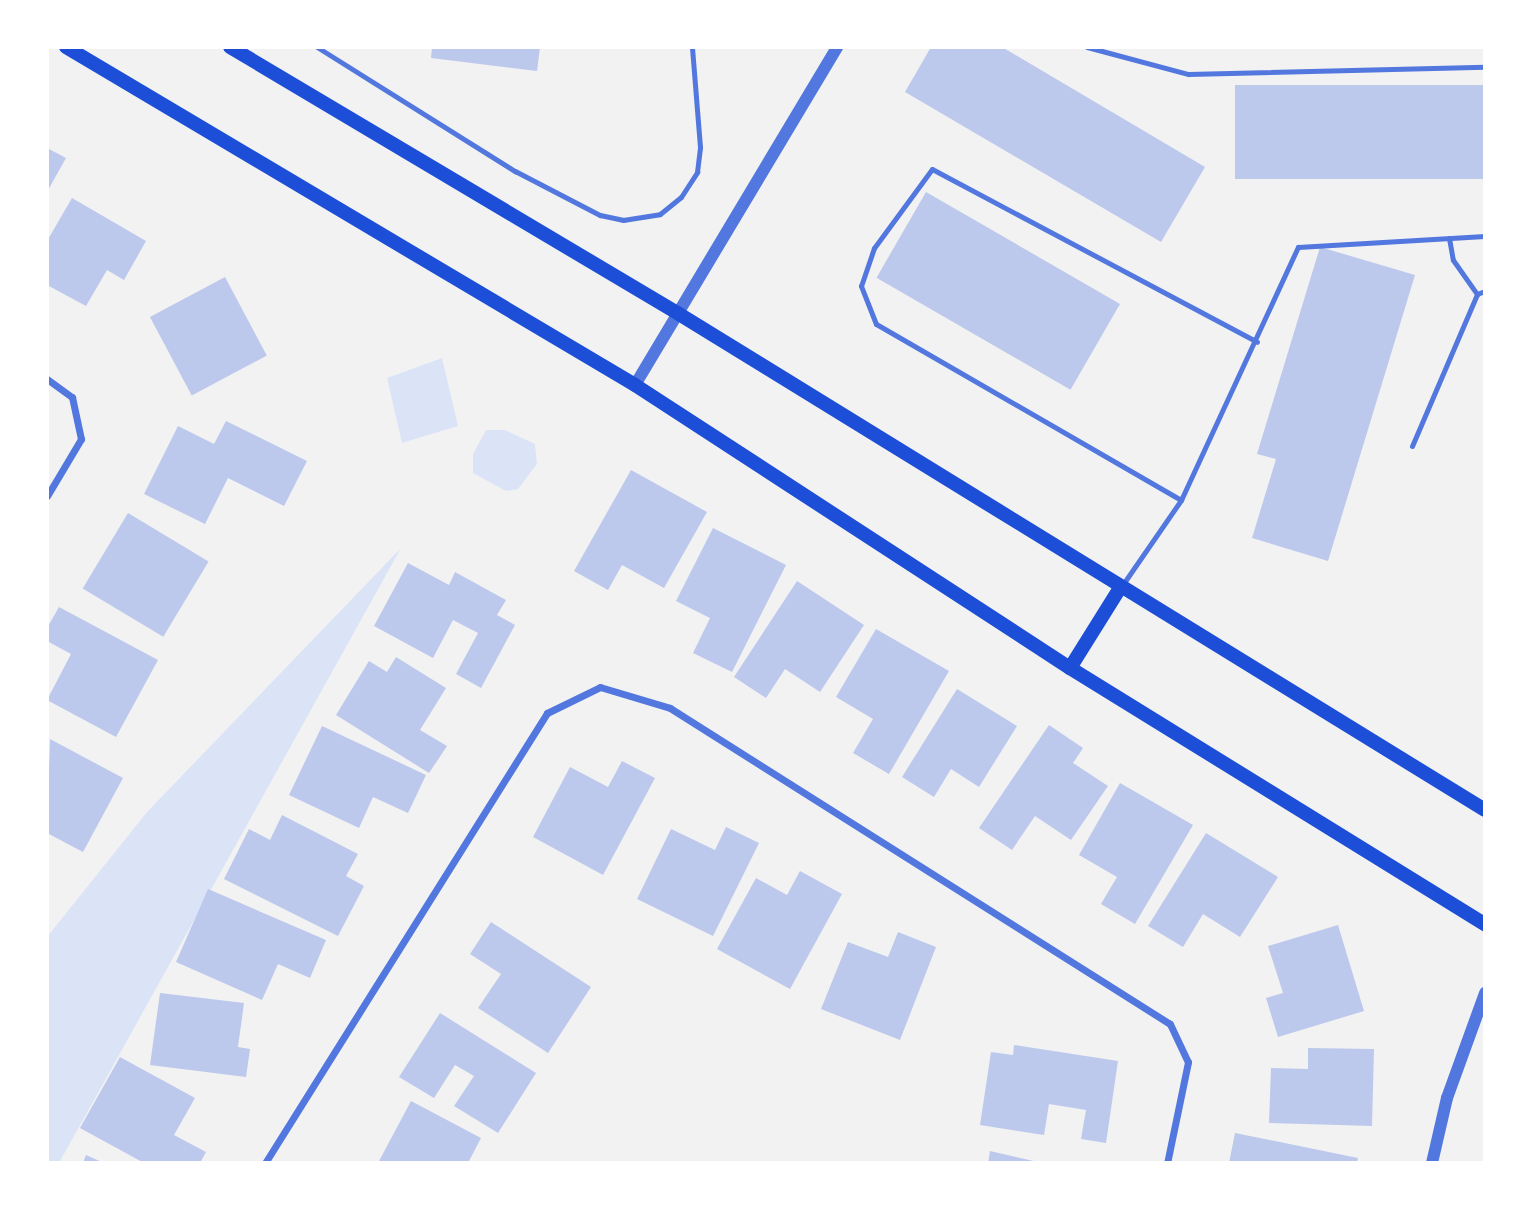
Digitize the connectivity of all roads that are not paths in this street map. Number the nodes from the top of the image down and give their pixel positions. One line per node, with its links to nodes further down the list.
1 (65, 47): 15 (main road)
2 (230, 47): 12 (main road)
3 (317, 47): 4 (lane)
4 (692, 47)
5 (837, 47): 12 (street)
6 (1087, 47): 7 (lane)
7 (1485, 67)
8 (1485, 236): 9 (lane)
9 (1449, 238): 11 (lane); 13 (lane)
10 (1485, 290): 11 (lane)
11 (1477, 294): 16 (lane)
12 (679, 314): 15 (street); 19 (main road)
13 (1257, 342): 18 (lane); 18 (lane)
14 (47, 379): 17 (street)
15 (635, 385): 20 (main road)
16 (1412, 446)
17 (47, 496)
18 (1181, 500): 19 (lane)
19 (1121, 588): 20 (main road); 21 (main road)
20 (1070, 668): 22 (main road)
21 (1485, 810)
22 (1485, 924)
23 (1485, 992): 26 (street)
24 (265, 1163): 25 (street)
25 (1167, 1163)
26 (1432, 1163)

